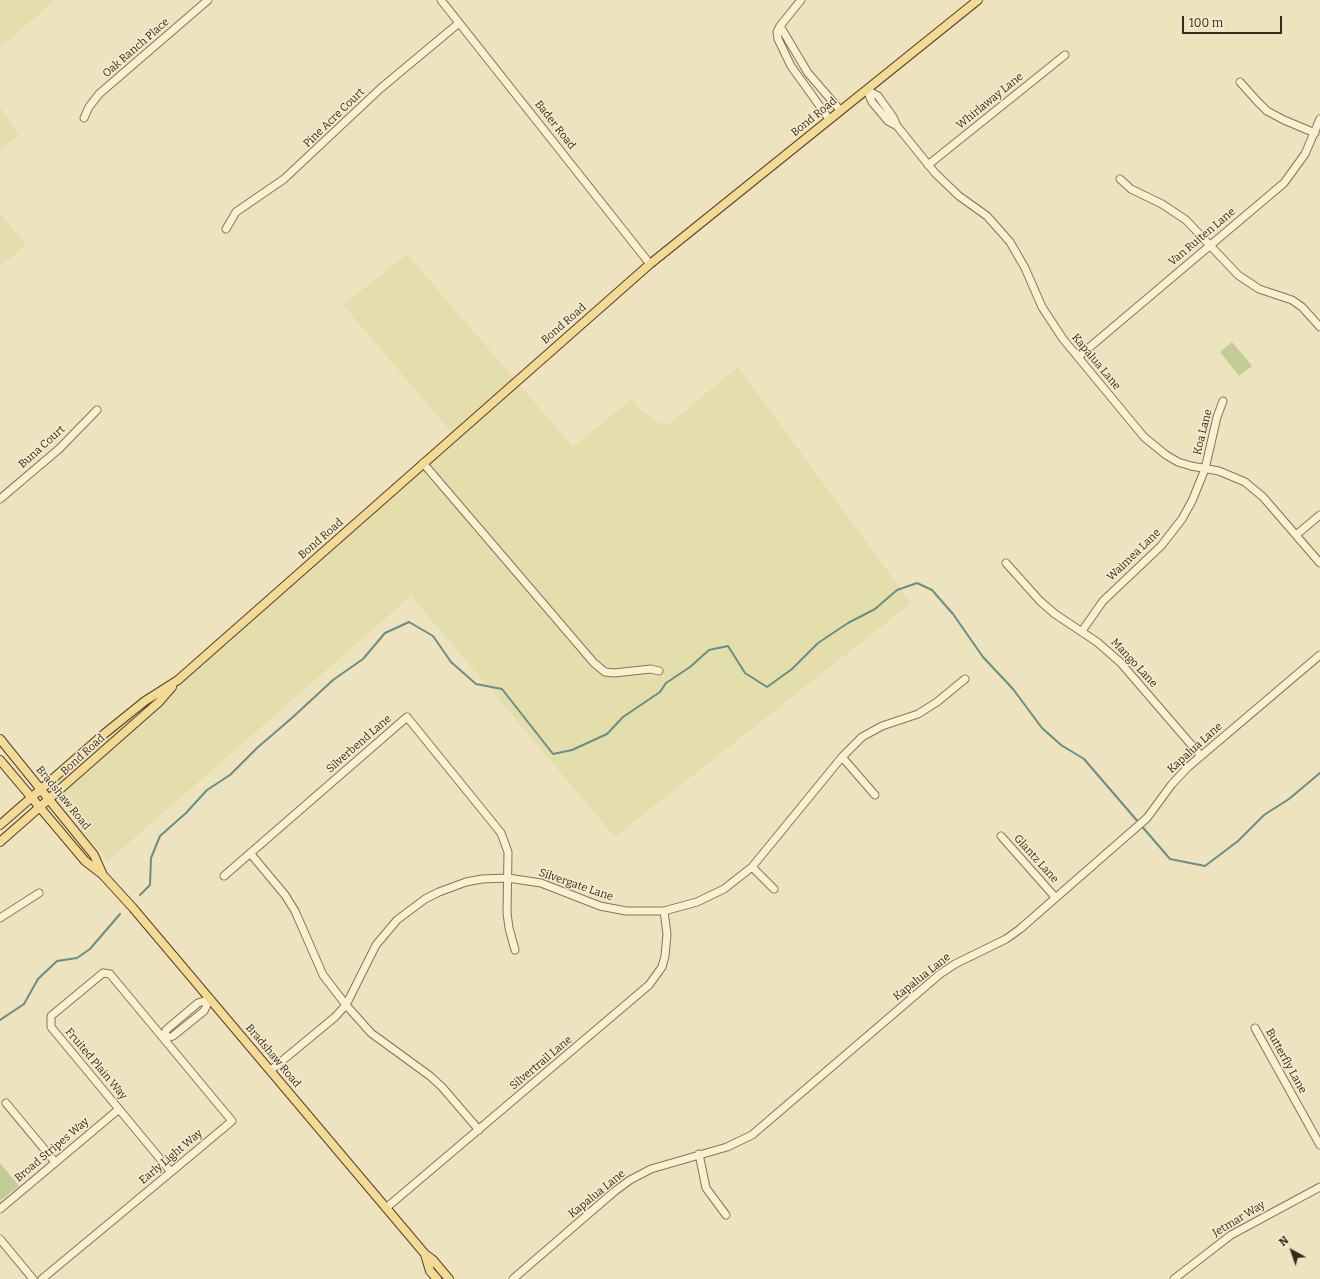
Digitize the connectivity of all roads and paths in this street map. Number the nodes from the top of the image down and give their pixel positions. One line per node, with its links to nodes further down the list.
1 (208, 0): 11 (street, Oak Ranch Place)
2 (441, 0): 5 (street, Bader Road)
3 (801, 0): 6 (street)
4 (978, 0): 9 (main road, Bond Road)
5 (460, 23): 17 (street, Pine Acre Court); 19 (street, Bader Road)
6 (780, 26): 10 (street); 13 (street)
7 (1065, 55): 15 (street, Whirlaway Lane)
8 (1240, 82): 14 (street)
9 (867, 90): 10 (main road, Bond Road); 15 (street, Kapalua Lane)
10 (840, 110): 13 (main road, Bond Road)
11 (84, 118)
12 (1320, 118): 14 (street, Van Ruiten Lane)
13 (829, 119): 19 (main road, Bond Road)
14 (1315, 133): 18 (street, Van Ruiten Lane)
15 (928, 165): 21 (street, Kapalua Lane)
16 (1120, 179): 18 (street)
17 (226, 229)
18 (1210, 244): 20 (street); 21 (street, Van Ruiten Lane)
19 (650, 264): 24 (main road, Bond Road)
20 (1320, 326)
21 (1078, 357): 25 (street, Kapalua Lane)
22 (1223, 401): 25 (street, Koa Lane)
23 (97, 410): 26 (street, Buna Court)
24 (423, 464): 33 (street); 35 (main road, Bond Road)
25 (1205, 469): 28 (street, Kapalua Lane); 31 (street, Waimea Lane)
26 (0, 499)
27 (1320, 515): 28 (street)
28 (1296, 535): 30 (street, Kapalua Lane)
29 (1006, 563): 31 (street, Mango Lane)
30 (1320, 564)
31 (1082, 631): 39 (street, Mango Lane)
32 (1320, 655): 39 (street, Kapalua Lane)
33 (659, 671)
34 (964, 679): 40 (street, Silvergate Lane)
35 (178, 680): 36 (main road, Bond Road); 38 (main road, Bond Road)
36 (135, 710): 38 (main road); 42 (main road, Bond Road)
37 (0, 739): 42 (main road, Bradshaw Road)
38 (101, 754): 45 (main road, Bond Road)
39 (1201, 756): 57 (street, Kapalua Lane)
40 (842, 757): 43 (street); 51 (street, Silvergate Lane)
41 (0, 760): 44 (main road, Bradshaw Road)
42 (42, 789): 44 (main road, Bond Road); 45 (main road, Bradshaw Road)
43 (875, 795)
44 (31, 797): 46 (main road, Bradshaw Road); 47 (main road, Bond Road)
45 (50, 800): 46 (main road, Bond Road); 52 (main road, Bradshaw Road)
46 (41, 808): 49 (main road, Bond Road); 52 (main road, Bradshaw Road)
47 (0, 825)
48 (1001, 836): 57 (street, Glantz Lane)
49 (0, 842)
50 (250, 853): 53 (street, Silverbend Lane); 54 (street, Silverbend Lane); 62 (street)
51 (752, 867): 55 (street); 58 (street, Silvergate Lane)
52 (102, 874): 61 (main road, Bradshaw Road)
53 (224, 876)
54 (508, 878): 58 (street, Silvergate Lane); 60 (street); 62 (street, Silvergate Lane)
55 (774, 889)
56 (39, 893): 59 (street)
57 (1055, 897): 70 (street, Kapalua Lane)
58 (664, 911): 68 (street, Silvertrail Lane)
59 (0, 918)
60 (515, 950)
61 (210, 999): 64 (street); 65 (main road, Bradshaw Road)
62 (346, 1004): 65 (street, Silvergate Lane); 68 (street)
63 (1255, 1028): 69 (street, Butterfly Lane)
64 (164, 1038): 67 (street, Fruited Plain Way); 72 (street, Early Light Way)
65 (271, 1070): 74 (main road, Bradshaw Road)
66 (6, 1103): 71 (street)
67 (119, 1109): 71 (street, Broad Stripes Way); 72 (street, Fruited Plain Way)
68 (479, 1130): 74 (street, Silvertrail Lane)
69 (1320, 1145)
70 (699, 1154): 76 (street); 83 (street, Kapalua Lane)
71 (55, 1162): 75 (street, Broad Stripes Way)
72 (171, 1172): 80 (street, Early Light Way)
73 (1320, 1187): 84 (street, Jetmar Way)
74 (386, 1208): 78 (main road, Bradshaw Road)
75 (0, 1209)
76 (726, 1216)
77 (0, 1239): 79 (street)
78 (424, 1254): 81 (main road, Bradshaw Road); 82 (main road, Bradshaw Road)
79 (33, 1279)
80 (42, 1279)
81 (437, 1279)
82 (449, 1279)
83 (514, 1279)
84 (1174, 1279)

